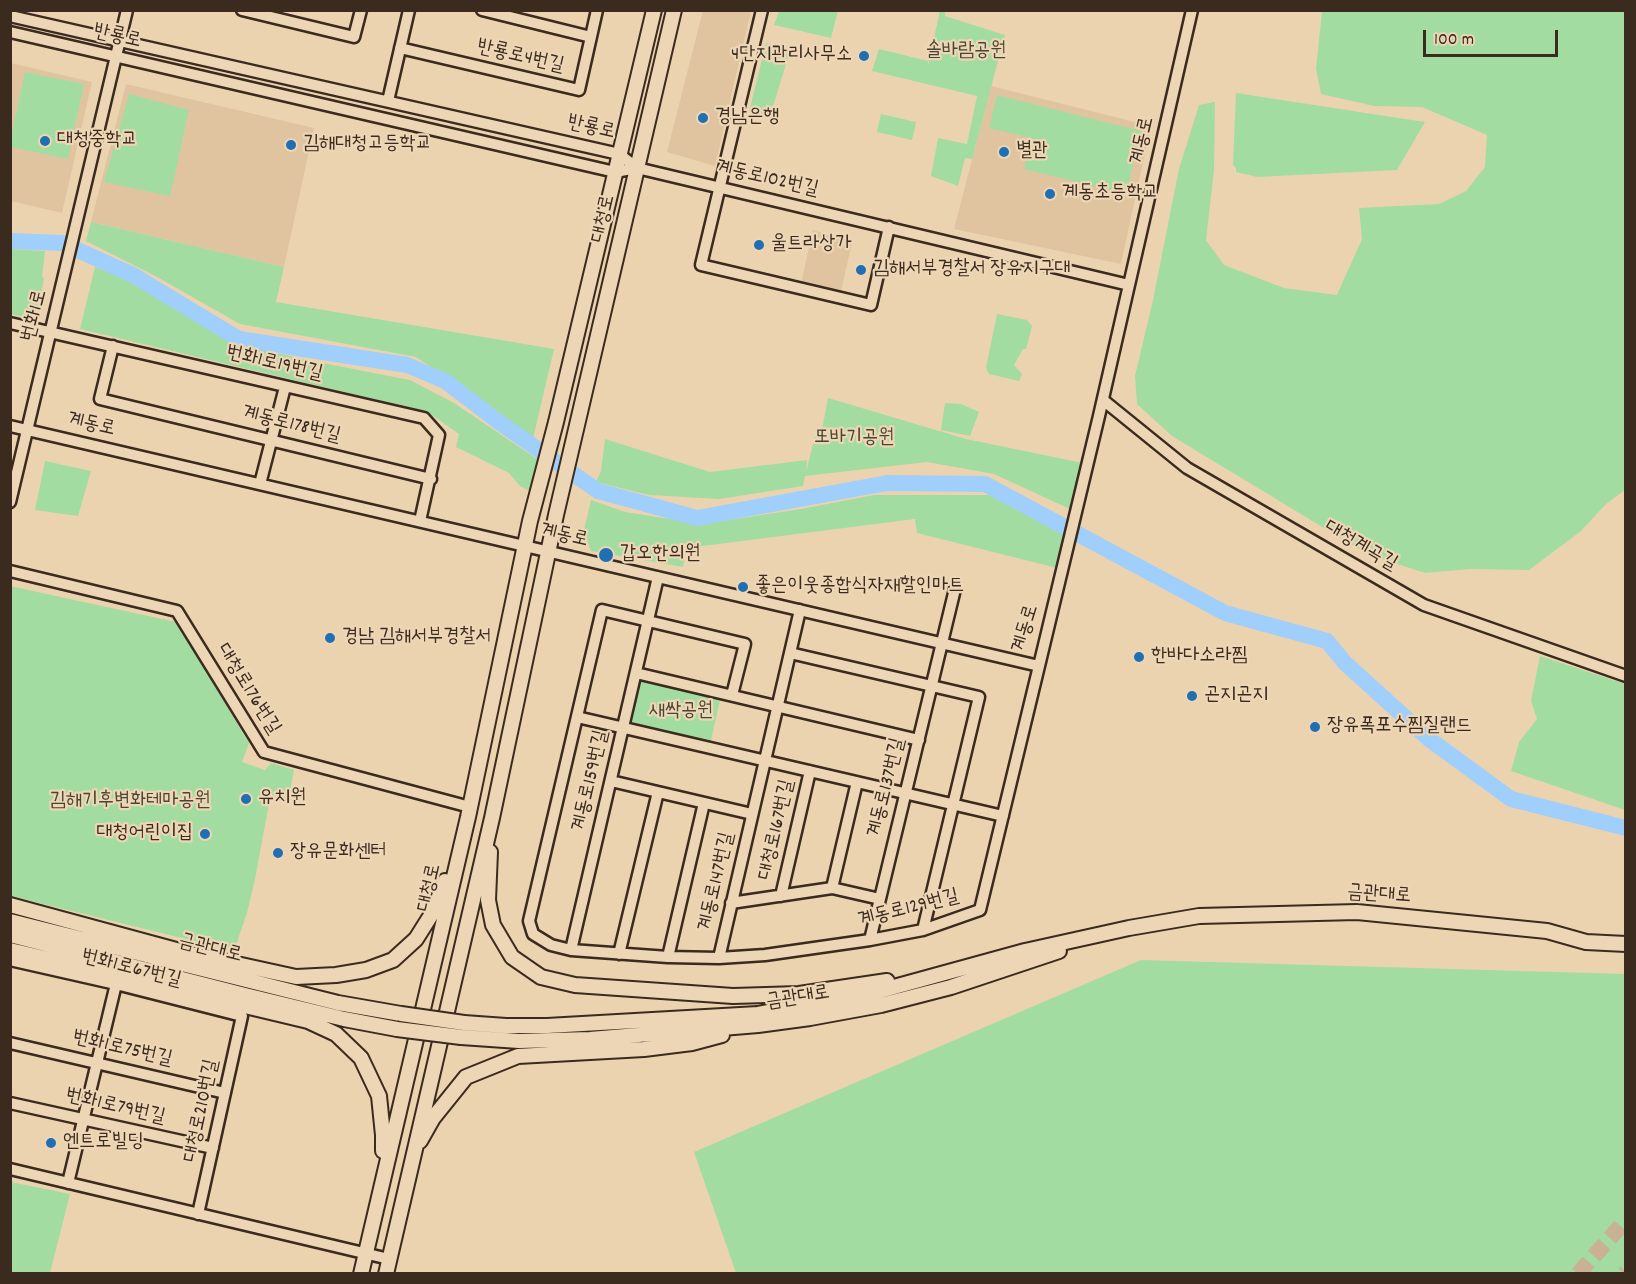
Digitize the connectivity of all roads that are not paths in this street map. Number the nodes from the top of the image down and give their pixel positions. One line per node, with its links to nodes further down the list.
1 (127, 10): 14 (street)
2 (242, 10): 3 (street)
3 (361, 10)
4 (409, 10): 15 (street)
5 (482, 10): 13 (street, 반룡로4번길)
6 (597, 10): 13 (street, 반룡로4번길)
7 (654, 10): 18 (main road, 대청로)
8 (674, 10): 19 (main road, 대청로)
9 (762, 10): 21 (street)
10 (1192, 10): 23 (street, 계동로)
11 (10, 16): 14 (street, 반룡로)
12 (10, 32): 16 (street, 반룡로)
13 (591, 37): 15 (street, 반룡로4번길)
14 (120, 41): 16 (street); 17 (street, 반룡로)
15 (400, 48): 17 (street)
16 (116, 56): 20 (street, 반룡로); 25 (street, 번화1로)
17 (388, 102): 18 (street, 반룡로)
18 (620, 154): 19 (street, 반룡로); 20 (main road, 대청로)
19 (637, 168): 20 (street, 반룡로); 21 (street, 계동로102번길); 37 (main road, 대청로)
20 (615, 172): 36 (main road, 대청로)
21 (720, 187): 22 (street, 계동로102번길); 22 (street)
22 (889, 227): 23 (street, 계동로102번길)
23 (1129, 285): 28 (street, 계동로)
24 (10, 322): 25 (street, 번화1로19번길)
25 (50, 332): 26 (street, 번화1로19번길); 30 (street, 번화1로)
26 (113, 345): 27 (street, 번화1로19번길); 31 (street, 계동로178번길)
27 (285, 387): 31 (street); 32 (street, 번화1로19번길)
28 (1103, 400): 45 (street, 계동로); 47 (street, 대청계곡길)
29 (10, 426): 30 (street, 계동로)
30 (28, 430): 33 (street, 계동로); 34 (street, 번화1로)
31 (271, 440): 32 (street, 계동로178번길); 33 (street)
32 (431, 479): 35 (street)
33 (260, 484): 35 (street, 계동로)
34 (10, 502)
35 (420, 521): 36 (street, 계동로)
36 (525, 546): 37 (street, 계동로); 62 (main road, 대청로)
37 (549, 552): 39 (street, 계동로); 65 (main road)
38 (10, 571): 62 (street, 대청로176번길)
39 (658, 577): 41 (street, 계동로); 42 (street, 계동로159번길)
40 (955, 589): 43 (street, 계동로137번길)
41 (800, 610): 43 (street, 계동로); 44 (street, 계동로147번길)
42 (648, 621): 46 (street, 계동로159번길); 49 (street, 계동로159번길); 51 (street, 계동로159번길)
43 (942, 644): 45 (street, 계동로); 48 (street, 계동로137번길)
44 (790, 653): 48 (street); 50 (street, 계동로147번길)
45 (1039, 666): 64 (street, 계동로129번길)
46 (636, 673): 49 (street); 52 (street, 계동로159번길)
47 (1626, 676)
48 (932, 687): 53 (street, 계동로137번길); 61 (street)
49 (732, 695): 50 (street)
50 (777, 706): 53 (street); 54 (street, 계동로147번길)
51 (577, 717): 52 (street, 대청로167번길); 79 (street, 계동로129번길)
52 (623, 728): 54 (street, 대청로167번길); 56 (street, 계동로159번길)
53 (919, 740): 59 (street, 계동로137번길)
54 (765, 760): 55 (street, 대청로167번길); 63 (street, 계동로147번길)
55 (810, 771): 57 (street, 대청로167번길); 67 (street, 대청로167번길)
56 (610, 781): 58 (street, 계동로147번길); 79 (street, 계동로159번길)
57 (857, 782): 59 (street, 대청로167번길); 66 (street)
58 (658, 792): 60 (street, 계동로147번길); 81 (street)
59 (906, 793): 61 (street, 대청로167번길); 68 (street, 계동로137번길)
60 (704, 803): 63 (street, 계동로147번길); 82 (street)
61 (952, 804): 64 (street, 대청로167번길); 73 (street)
62 (469, 812): 80 (main road); 99 (main road, 대청로)
63 (752, 814): 69 (street, 계동로147번길)
64 (1003, 816): 73 (street, 계동로129번길)
65 (492, 818): 86 (main road); 96 (main road)
66 (832, 888): 67 (street); 68 (street)
67 (781, 896): 69 (street)
68 (880, 899): 75 (street, 계동로137번길)
69 (731, 903): 83 (street, 계동로147번길)
70 (10, 905): 80 (main road)
71 (10, 921): 77 (main road, 금관대로)
72 (1129, 928): 76 (main road, 금관대로); 86 (main road, 금관대로); 89 (main road, 금관대로)
73 (923, 930): 75 (street, 계동로129번길)
74 (10, 935): 85 (main road, 금관대로)
75 (870, 940): 83 (street, 계동로129번길)
76 (1626, 944)
77 (125, 949): 80 (main road); 86 (main road, 금관대로, bridge)
78 (10, 950): 88 (main road)
79 (571, 950): 81 (street, 계동로129번길)
80 (191, 954)
81 (620, 954): 82 (street, 계동로129번길)
82 (668, 957): 83 (street, 계동로129번길)
83 (719, 958)
84 (10, 960): 87 (street, 번화1로67번길)
85 (131, 966): 88 (main road); 89 (main road, 금관대로, bridge)
86 (951, 972)
87 (116, 984): 88 (street, 번화1로67번길); 91 (street)
88 (238, 1010): 92 (street, 대청로210번길); 99 (main road)
89 (759, 1025): 96 (main road)
90 (10, 1043): 91 (street, 번화1로75번길)
91 (96, 1062): 92 (street, 번화1로75번길); 94 (street)
92 (225, 1093): 95 (street, 대청로210번길)
93 (10, 1103): 94 (street, 번화1로79번길)
94 (82, 1120): 95 (street, 번화1로79번길); 98 (street)
95 (213, 1148): 100 (street, 대청로210번길)
96 (413, 1153): 102 (main road)
97 (10, 1169): 98 (street)
98 (68, 1183): 100 (street)
99 (381, 1183): 101 (main road, 대청로)
100 (198, 1214): 101 (street)
101 (366, 1253): 102 (street); 103 (main road, 대청로)
102 (390, 1259): 104 (main road)
103 (361, 1274)
104 (386, 1274)

